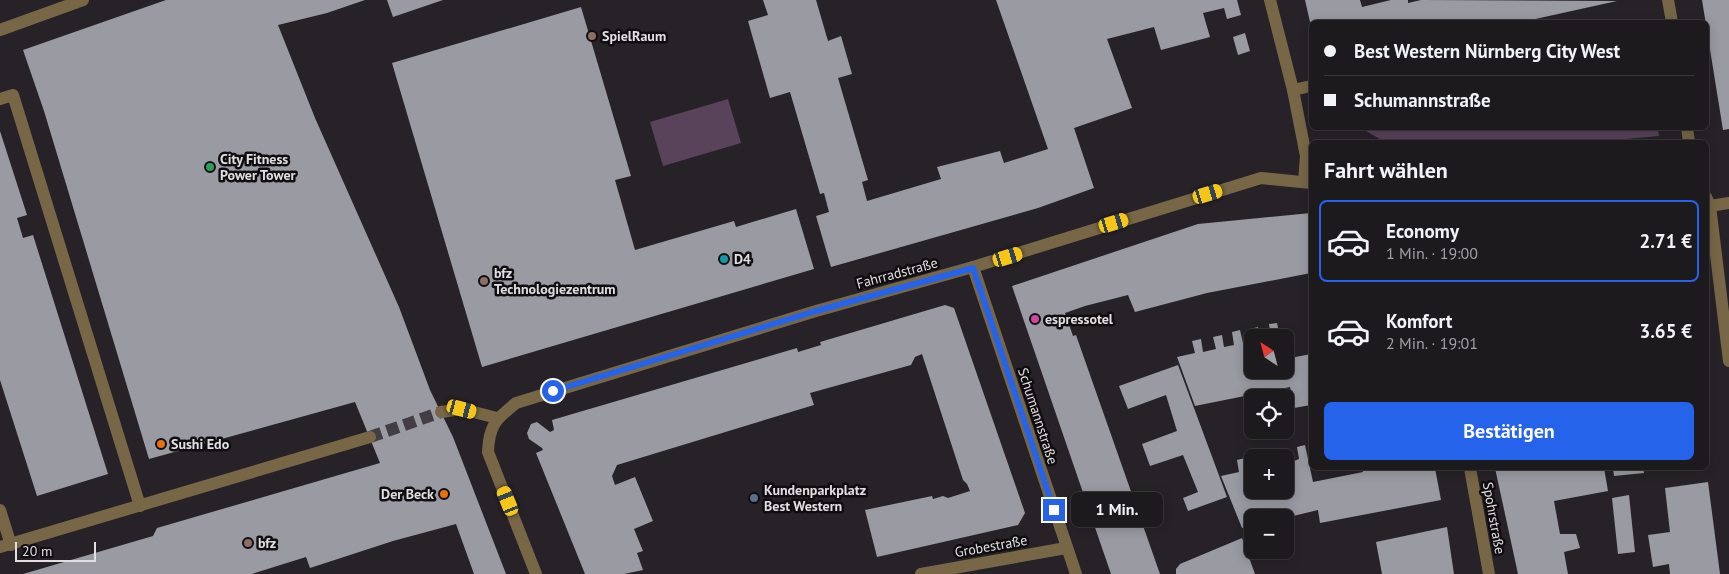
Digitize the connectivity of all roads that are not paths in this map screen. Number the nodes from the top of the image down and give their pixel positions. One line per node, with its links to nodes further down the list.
1 (83, 0): 5 (street)
2 (1270, 0): 7 (street)
3 (1668, 0): 4 (street)
4 (1672, 20)
5 (0, 30)
6 (1309, 86): 7 (street)
7 (1293, 90): 9 (street)
8 (0, 99): 19 (street)
9 (1308, 183): 13 (street, Fahrradstraße)
10 (1709, 201): 11 (street)
11 (1729, 203)
12 (1709, 209): 14 (street)
13 (973, 268): 16 (street, Fahrradstraße); 22 (street, Schumannstraße)
14 (1729, 361)
15 (441, 412): 16 (street)
16 (497, 418): 23 (street)
17 (370, 437): 19 (street)
18 (1470, 470): 26 (street, Spohrstraße)
19 (140, 506): 21 (street)
20 (0, 510): 21 (street)
21 (5, 546)
22 (1066, 548): 24 (street, Grobestraße); 25 (street, Schumannstraße)
23 (536, 574)
24 (921, 574)
25 (1076, 574)
26 (1489, 574)

